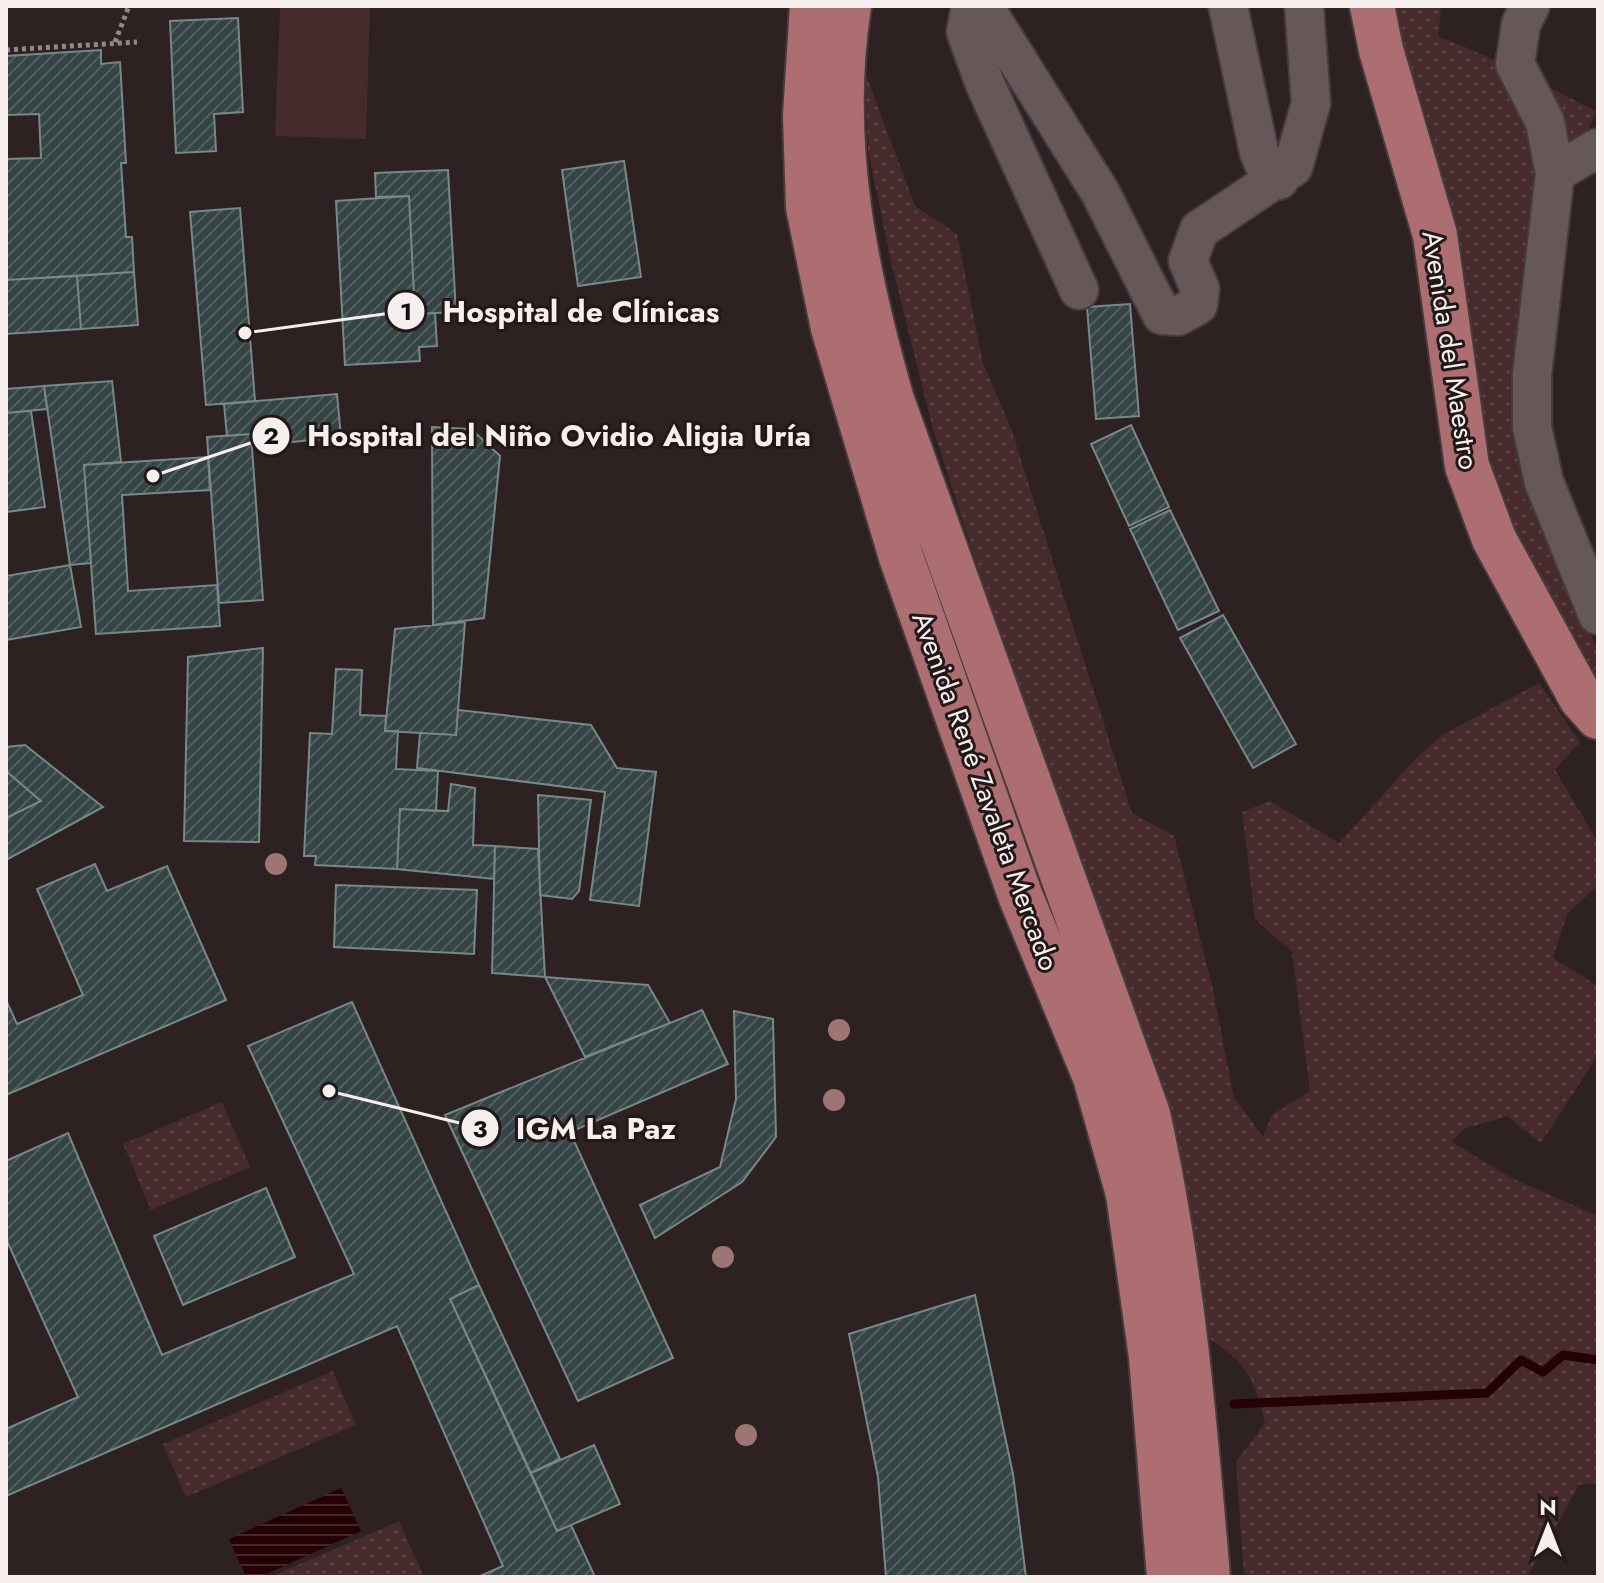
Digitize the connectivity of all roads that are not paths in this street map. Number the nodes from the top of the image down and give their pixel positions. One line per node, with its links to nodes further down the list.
1 (812, 6): 13 (main road, Avenida René Zavaleta Mercado)
2 (849, 6): 14 (main road, Avenida René Zavaleta Mercado)
3 (1228, 6): 9 (street)
4 (1304, 6): 9 (street)
5 (1372, 6): 12 (main road, Avenida del Maestro)
6 (1530, 6): 8 (street)
7 (1598, 148): 8 (street)
8 (1555, 173): 11 (street)
9 (1279, 180): 10 (street)
10 (1079, 290)
11 (1598, 615)
12 (1598, 717)
13 (1169, 1577)
14 (1208, 1577)

